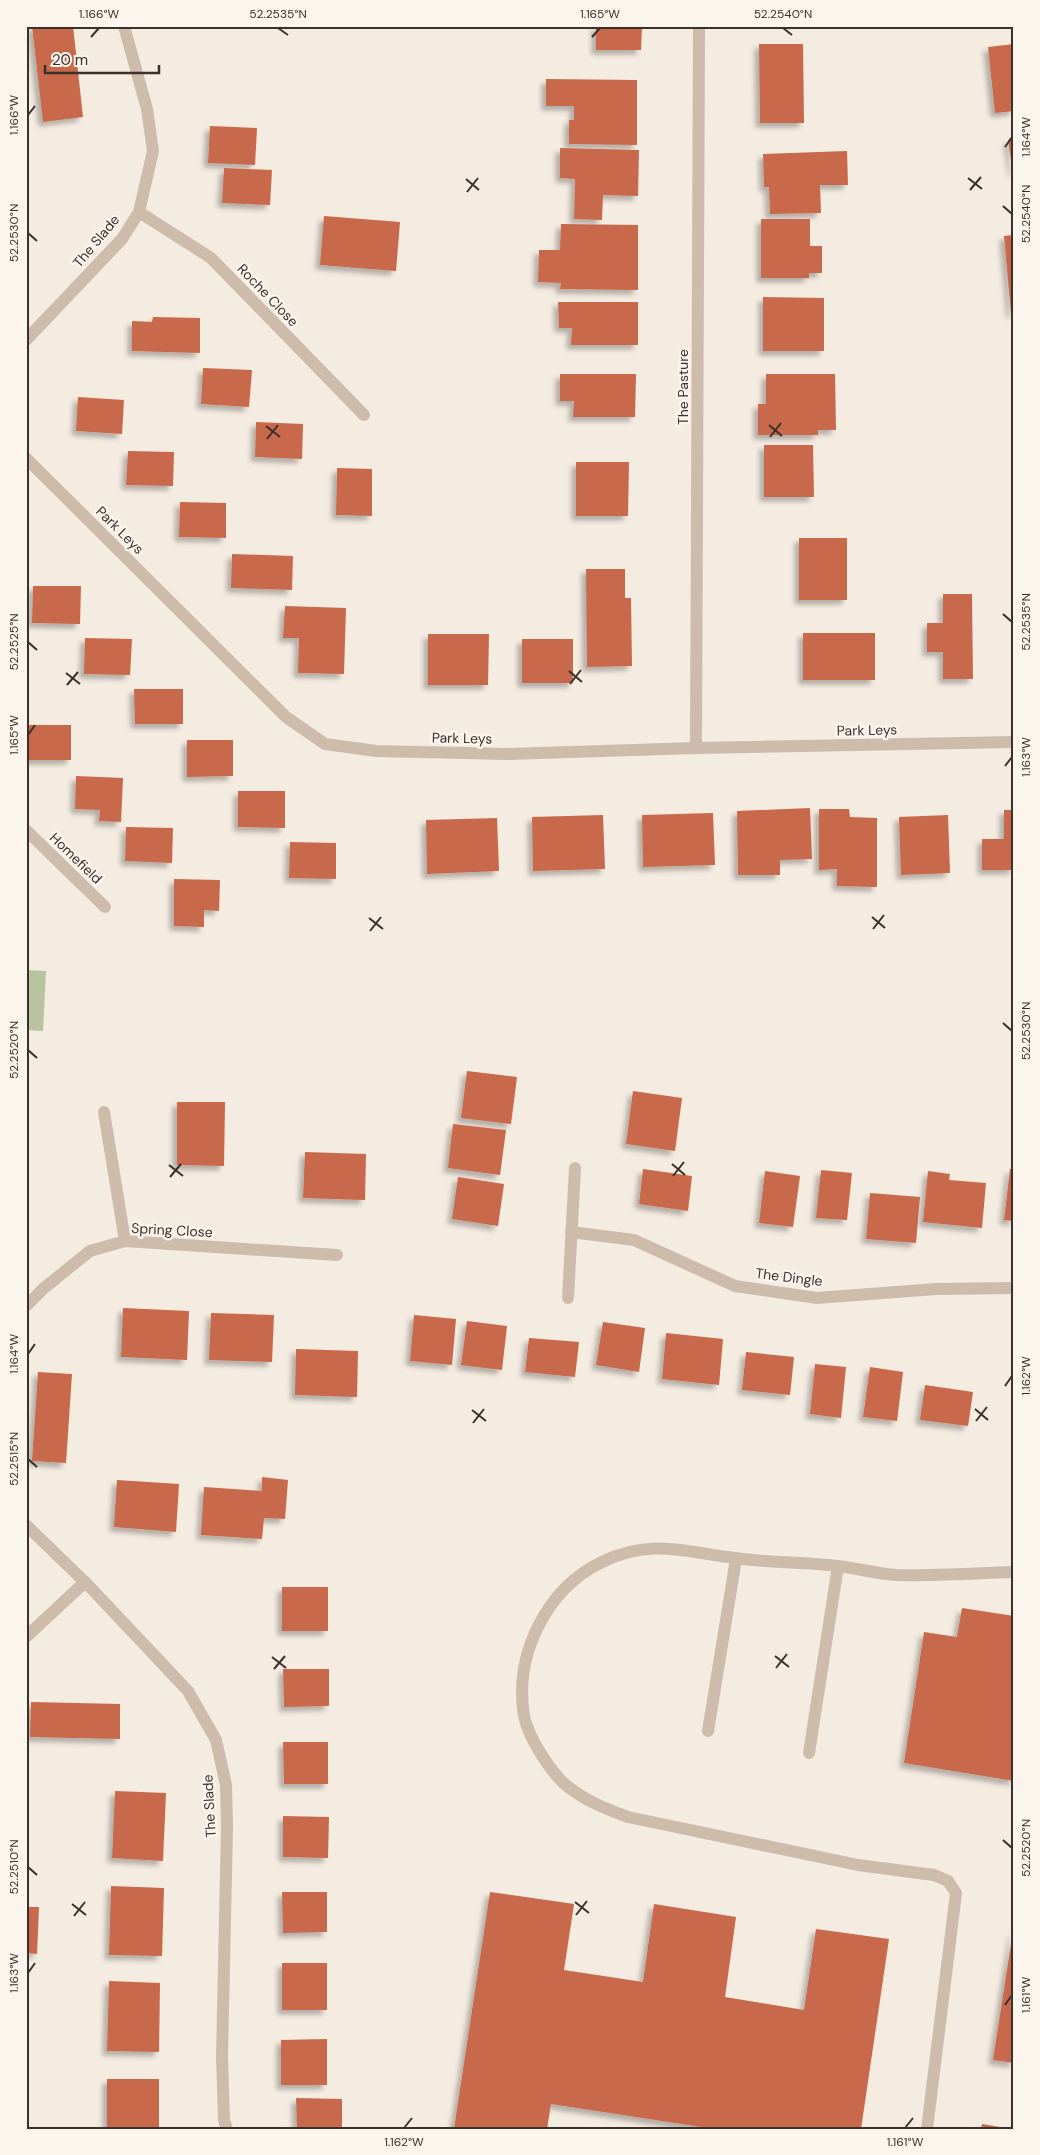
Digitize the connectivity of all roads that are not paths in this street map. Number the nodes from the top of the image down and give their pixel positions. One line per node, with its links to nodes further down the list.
1 (124, 26): 3 (street, The Slade)
2 (699, 26): 8 (street, The Pasture)
3 (139, 212): 4 (street, The Slade); 5 (street, Roche Close)
4 (26, 340)
5 (364, 415)
6 (26, 458): 8 (street, Park Leys)
7 (1014, 742): 8 (street, Park Leys)
8 (696, 748)
9 (26, 830): 10 (street, Homefield)
10 (105, 907)
11 (104, 1112): 14 (street)
12 (575, 1168): 13 (street)
13 (571, 1232): 16 (street, The Dingle); 17 (street)
14 (125, 1241): 15 (street, Spring Close); 18 (street, Spring Close)
15 (337, 1255)
16 (1014, 1288)
17 (568, 1298)
18 (26, 1306)
19 (26, 1525): 23 (street, The Slade)
20 (736, 1558): 21 (street); 25 (street); 28 (street)
21 (838, 1566): 22 (street); 26 (street)
22 (1014, 1572)
23 (85, 1582): 24 (street); 27 (street, The Slade)
24 (26, 1636)
25 (708, 1731)
26 (809, 1753)
27 (227, 2129)
28 (927, 2129)

